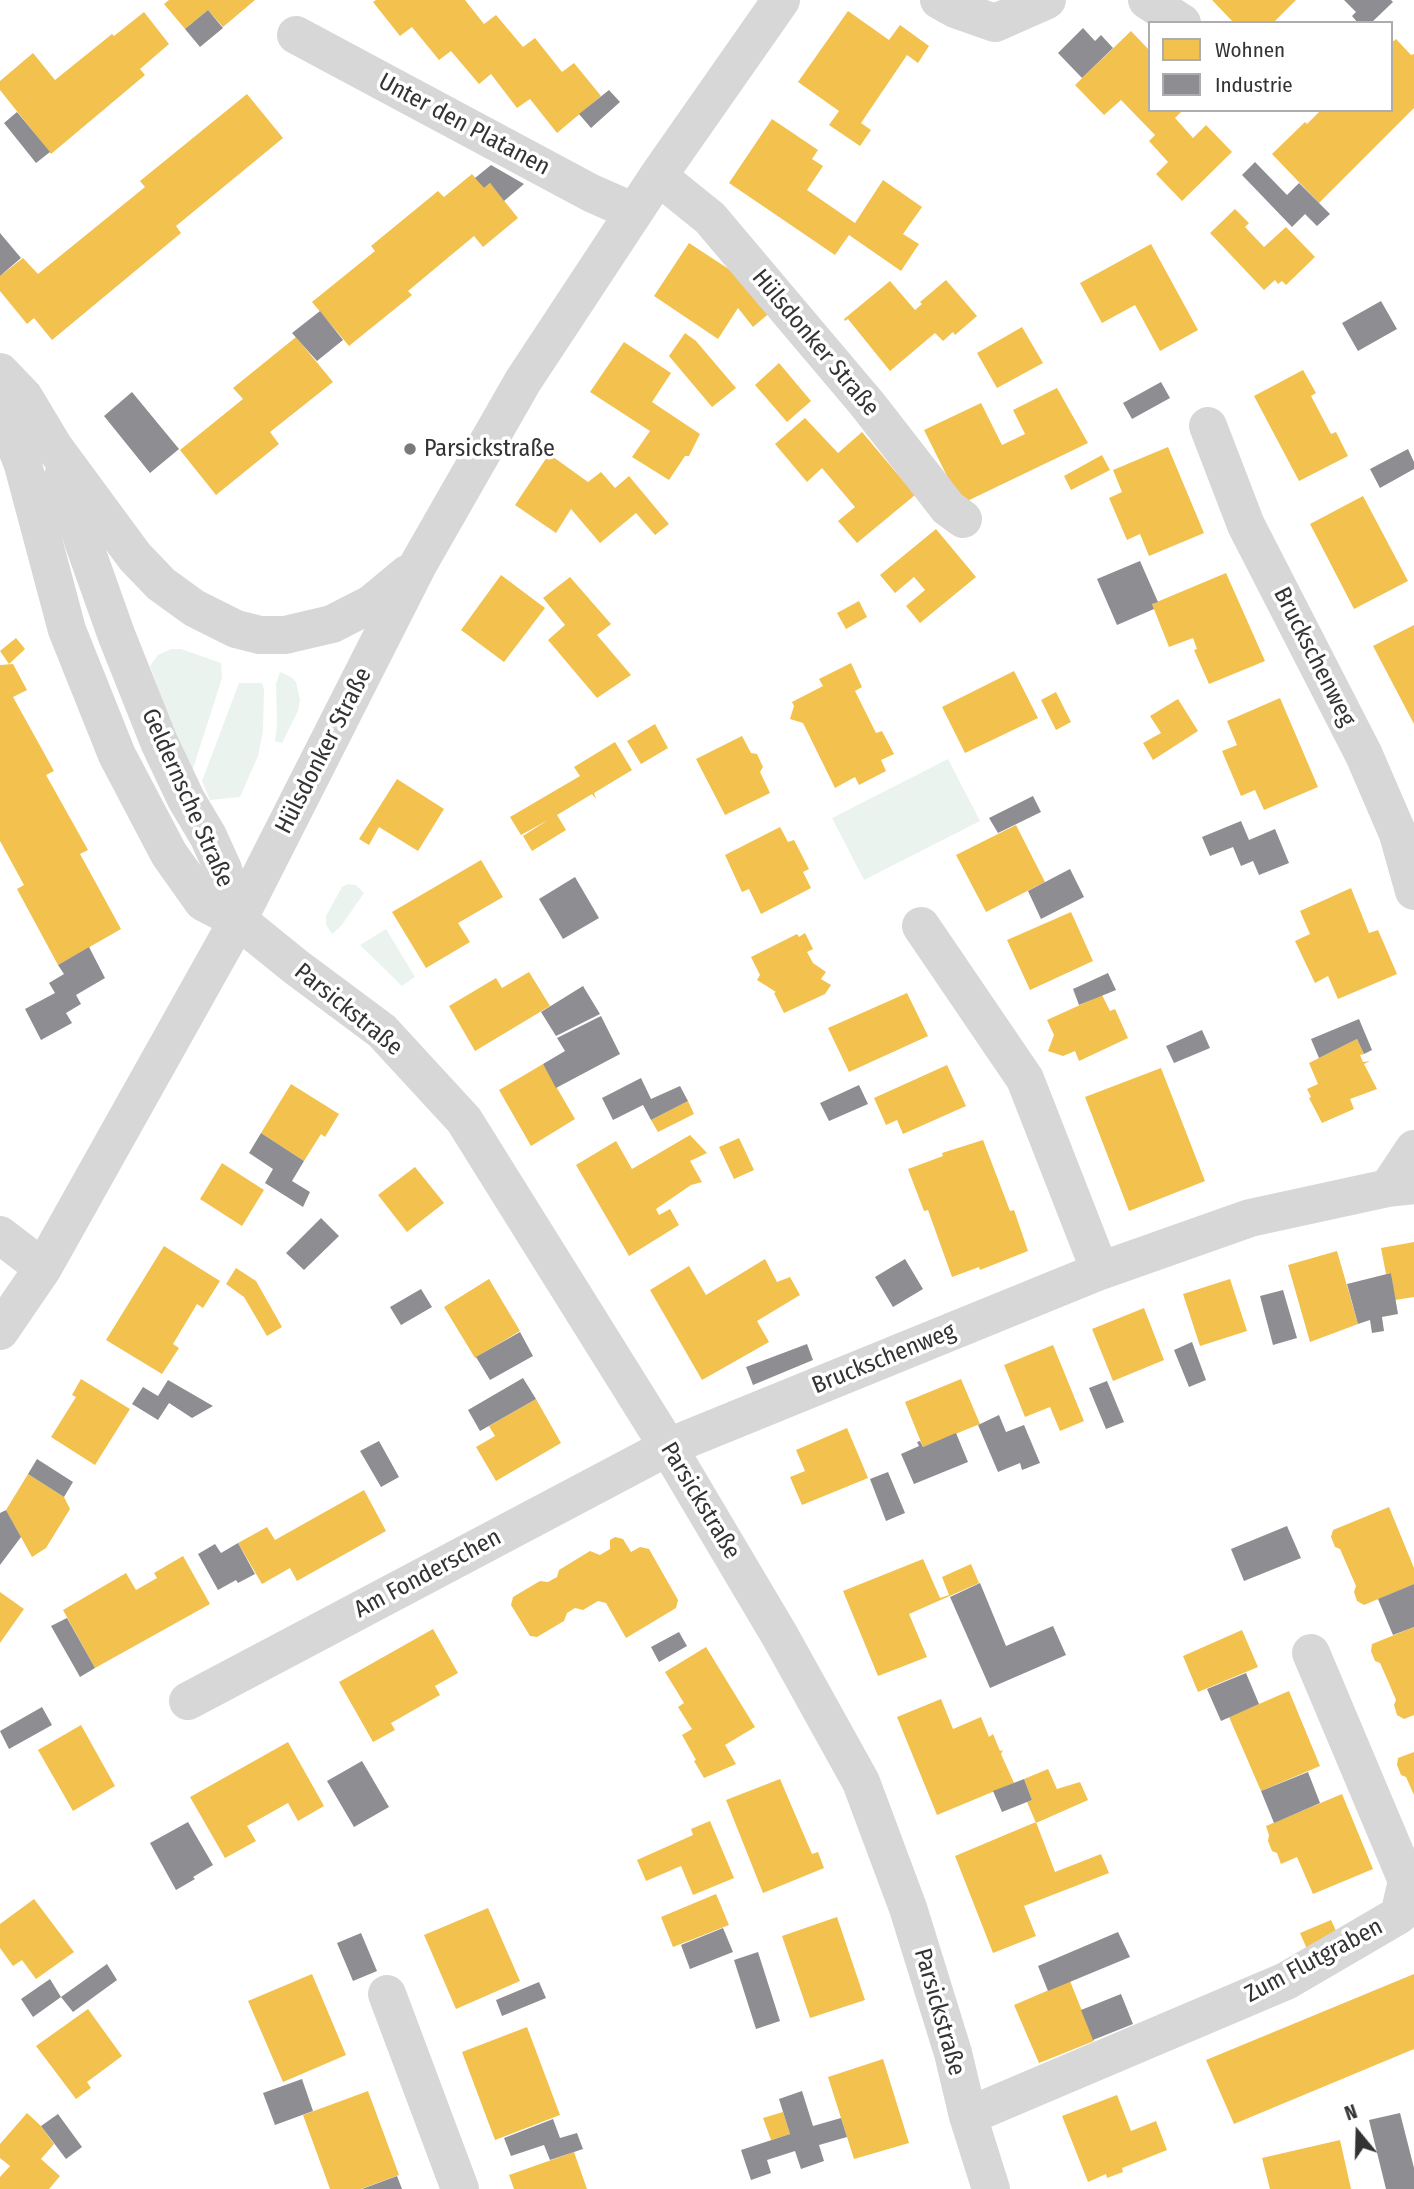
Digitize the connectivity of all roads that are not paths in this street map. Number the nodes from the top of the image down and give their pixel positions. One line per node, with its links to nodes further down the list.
1 (781, 0): 7 (street, Hülsdonker Straße)
2 (939, 0): 3 (street)
3 (1047, 0)
4 (1147, 0): 5 (street)
5 (1179, 21)
6 (296, 34): 8 (street, Unter den Platanen)
7 (658, 176): 8 (street, Hülsdonker Straße); 13 (street, Hülsdonker Straße)
8 (634, 212): 14 (street, Hülsdonker Straße)
9 (0, 372): 12 (street, Geldernsche Straße)
10 (0, 405): 16 (street, Geldernsche Straße)
11 (1208, 426): 15 (street, Bruckschenweg)
12 (54, 447): 14 (street, Geldernsche Straße); 16 (street, Geldernsche Straße)
13 (963, 519)
14 (419, 564): 16 (street, Hülsdonker Straße)
15 (1414, 891)
16 (239, 919): 21 (street, Hülsdonker Straße); 24 (street, Parsickstraße)
17 (922, 926): 22 (street)
18 (1414, 1149): 19 (street, Bruckschenweg)
19 (1401, 1187): 22 (street, Bruckschenweg)
20 (0, 1236): 21 (street)
21 (43, 1268): 23 (street, Hülsdonker Straße)
22 (1100, 1270): 24 (street, Bruckschenweg)
23 (0, 1331)
24 (668, 1447): 26 (street, Am Fonderschen); 28 (street, Parsickstraße)
25 (1311, 1653): 28 (street, Zum Flutgraben)
26 (188, 1701)
27 (387, 1994): 30 (street)
28 (968, 2116): 29 (street, Parsickstraße)
29 (987, 2188)
30 (460, 2189)

